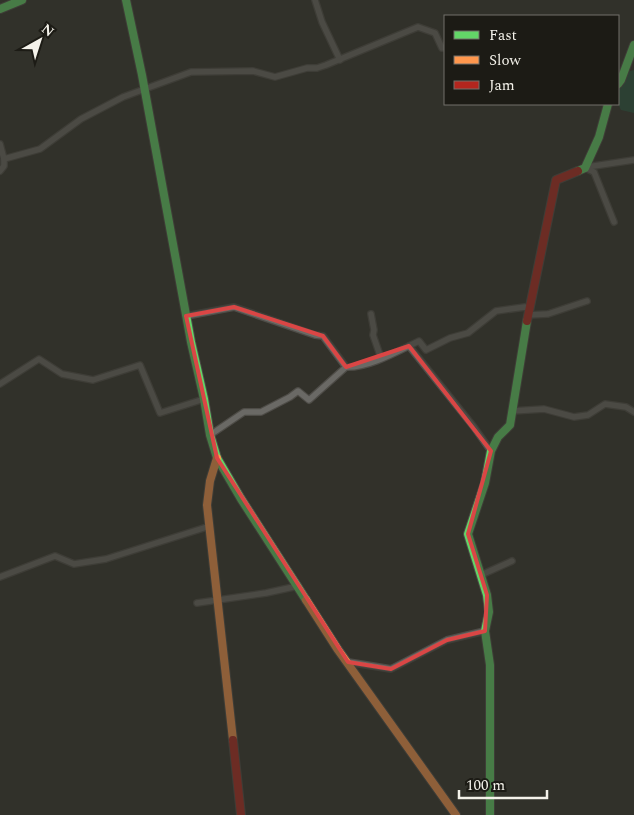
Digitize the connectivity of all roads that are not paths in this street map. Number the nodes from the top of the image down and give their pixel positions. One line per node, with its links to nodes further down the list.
1 (22, 0): 4 (street)
2 (126, 0): 9 (street)
3 (315, 0): 7 (street)
4 (0, 9)
5 (634, 45): 8 (street)
6 (444, 47): 7 (street)
7 (340, 60): 9 (street)
8 (619, 83)
9 (144, 89): 12 (street); 20 (street)
10 (607, 105): 14 (street)
11 (0, 144): 12 (street)
12 (4, 159): 15 (street)
13 (634, 160): 14 (street)
14 (585, 168): 16 (street); 18 (street)
15 (0, 171)
16 (614, 222)
17 (587, 300): 18 (street)
18 (528, 312): 21 (street); 26 (street)
19 (371, 314): 22 (street)
20 (186, 316): 23 (street); 25 (street)
21 (409, 346): 22 (street); 29 (street)
22 (381, 358): 23 (street)
23 (346, 367): 28 (street)
24 (0, 384): 25 (street)
25 (204, 399): 28 (street)
26 (512, 411): 27 (street); 29 (street)
27 (634, 412)
28 (210, 435): 30 (street)
29 (491, 451): 33 (street)
30 (217, 458): 31 (street); 35 (street)
31 (210, 526): 34 (street); 36 (street)
32 (512, 561): 33 (street)
33 (482, 575): 38 (street)
34 (0, 577)
35 (298, 586): 36 (street); 39 (street)
36 (217, 601): 37 (street); 40 (street)
37 (197, 603)
38 (486, 631): 39 (street); 42 (street)
39 (348, 662): 41 (street)
40 (240, 815)
41 (456, 815)
42 (490, 815)

